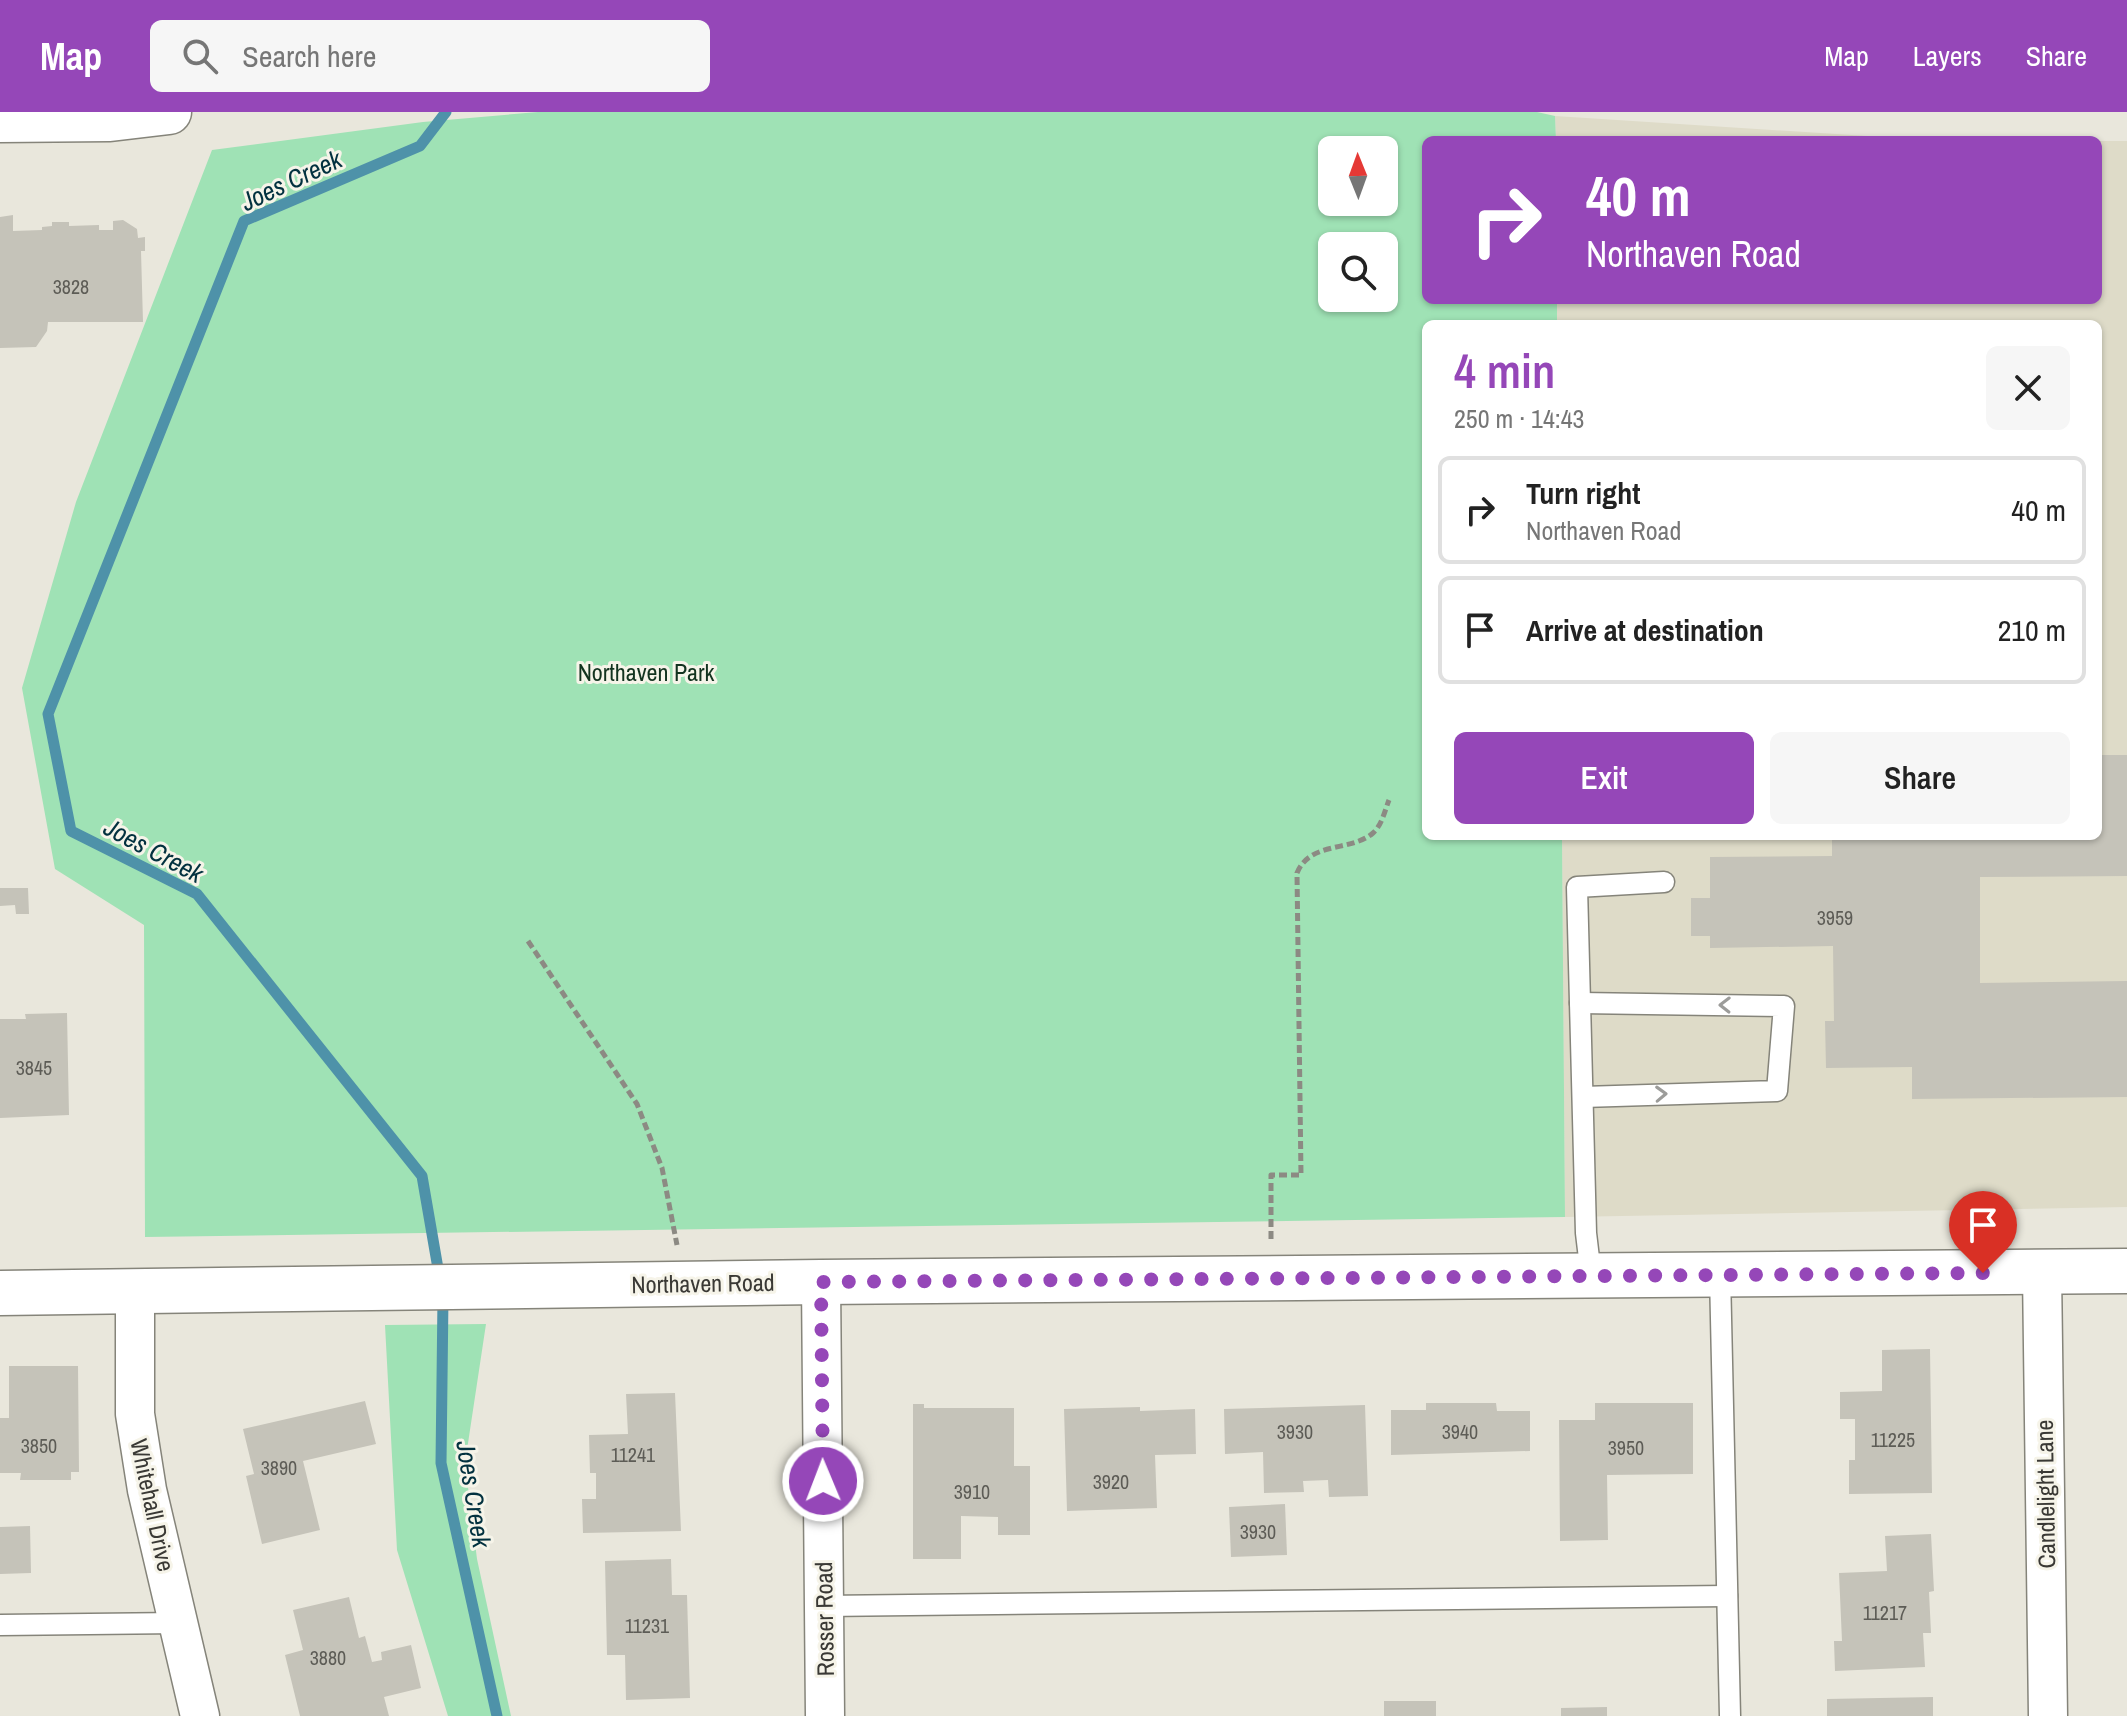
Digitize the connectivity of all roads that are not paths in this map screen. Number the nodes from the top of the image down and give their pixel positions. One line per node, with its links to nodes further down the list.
1 (169, 112): 2 (street)
2 (0, 120)
3 (1664, 882): 4 (lane)
4 (1580, 1003): 5 (lane); 5 (lane, one-way to 4)
5 (1583, 1097): 9 (lane)
6 (2127, 1271): 7 (street, Northaven Road)
7 (2042, 1272): 8 (street, Northaven Road); 20 (street, Candlelight Lane)
8 (1720, 1274): 9 (street, Northaven Road); 13 (lane)
9 (1591, 1275): 10 (street, Northaven Road)
10 (821, 1282): 11 (street, Northaven Road); 14 (street, Rosser Road)
11 (135, 1291): 12 (street, Northaven Road); 15 (street, Whitehall Drive)
12 (0, 1293)
13 (1727, 1596): 14 (lane); 19 (lane)
14 (824, 1606): 18 (street, Rosser Road)
15 (179, 1623): 16 (lane); 17 (street, Whitehall Drive)
16 (0, 1625)
17 (200, 1716)
18 (825, 1716)
19 (1730, 1716)
20 (2048, 1716)

